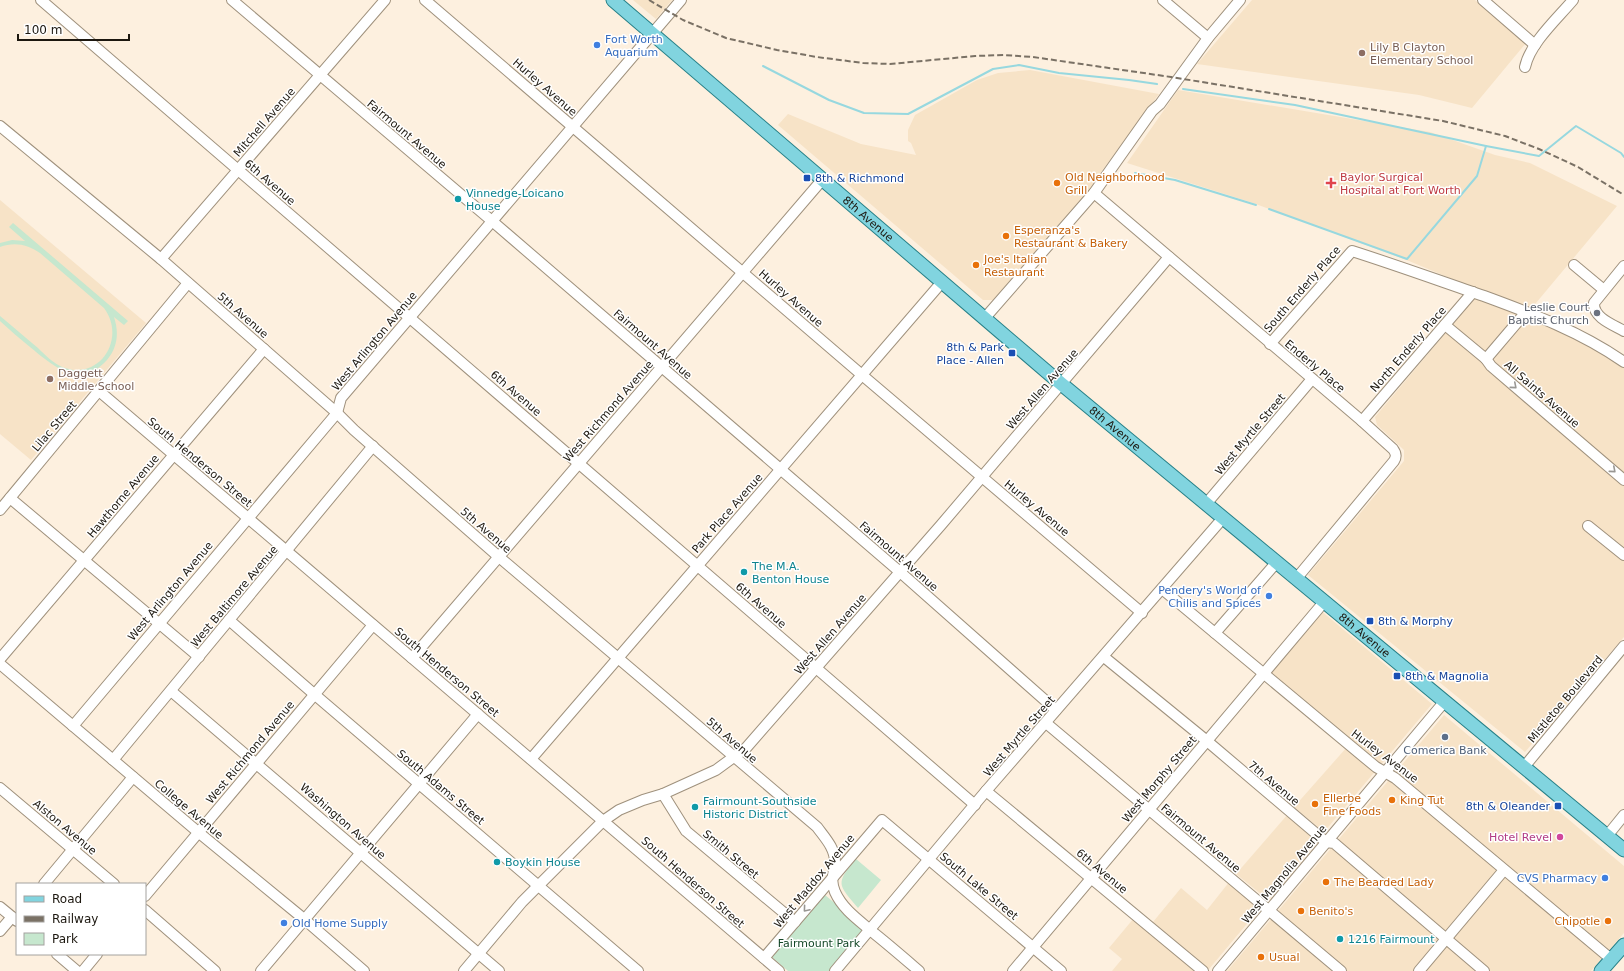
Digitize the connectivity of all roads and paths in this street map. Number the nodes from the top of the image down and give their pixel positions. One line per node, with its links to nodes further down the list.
1 (41, 0): 18 (street, 6th Avenue)
2 (232, 0): 15 (street, Fairmount Avenue)
3 (385, 0): 15 (street, Mitchell Avenue)
4 (425, 0): 16 (street, Hurley Avenue)
5 (613, 0): 11 (main road, 8th Avenue)
6 (681, 0): 11 (street, West Arlington Avenue)
7 (1163, 0): 12 (street)
8 (1240, 0): 12 (street)
9 (1483, 0): 13 (street)
10 (1573, 0): 13 (street)
11 (652, 33): 16 (street, West Arlington Avenue); 19 (main road, 8th Avenue)
12 (1208, 38): 20 (street)
13 (1535, 45): 14 (street)
14 (1526, 67)
15 (320, 75): 18 (street, Mitchell Avenue); 21 (street, Fairmount Avenue)
16 (572, 126): 21 (street, West Arlington Avenue); 26 (street, Hurley Avenue)
17 (0, 127): 23 (street, 5th Avenue)
18 (238, 170): 23 (street, Mitchell Avenue); 32 (street, 6th Avenue)
19 (822, 180): 26 (street, West Richmond Avenue); 27 (main road, 8th Avenue)
20 (1094, 193): 22 (street, Enderly Place); 33 (street)
21 (492, 221): 32 (street, West Arlington Avenue); 40 (street, Fairmount Avenue)
22 (1169, 257): 36 (street, Enderly Place); 43 (street, West Allen Avenue)
23 (161, 259): 28 (street, 5th Avenue)
24 (1574, 265): 29 (street)
25 (1624, 266): 29 (street)
26 (743, 273): 40 (street, West Richmond Avenue); 41 (street, Hurley Avenue)
27 (942, 282): 33 (main road, 8th Avenue); 41 (street, Park Place Avenue)
28 (188, 283): 37 (street, 5th Avenue); 44 (street, Lilac Street)
29 (1604, 290): 35 (street)
30 (1473, 292): 31 (street); 34 (street, North Enderly Place); 36 (street, South Enderly Place)
31 (1526, 312): 38 (street); 39 (street)
32 (409, 317): 45 (street, West Arlington Avenue); 49 (street, 6th Avenue)
33 (984, 319): 43 (main road, 8th Avenue)
34 (1446, 324): 38 (street, All Saints Avenue); 46 (street, North Enderly Place)
35 (1624, 331)
36 (1270, 344): 42 (street, Enderly Place)
37 (264, 349): 45 (street, 5th Avenue); 48 (street, Hawthorne Avenue)
38 (1486, 359): 52 (street, All Saints Avenue, one-way to 52)
39 (1624, 362)
40 (662, 367): 49 (street, West Richmond Avenue); 50 (street, Fairmount Avenue)
41 (862, 375): 50 (street, Park Place Avenue); 51 (street, Hurley Avenue)
42 (1312, 379): 46 (street, Enderly Place); 54 (street, West Myrtle Street)
43 (1062, 384): 51 (street, West Allen Avenue); 54 (main road, 8th Avenue)
44 (98, 391): 48 (street, South Henderson Street); 53 (street, Lilac Street)
45 (337, 413): 47 (street, 5th Avenue); 56 (street, West Arlington Avenue)
46 (1362, 421): 66 (street, Enderly Place)
47 (373, 446): 59 (street, West Baltimore Avenue); 61 (street, 5th Avenue)
48 (173, 455): 56 (street, South Henderson Street); 62 (street, Hawthorne Avenue)
49 (579, 463): 61 (street, West Richmond Avenue); 64 (street, 6th Avenue)
50 (780, 470): 64 (street, Park Place Avenue); 65 (street, Fairmount Avenue)
51 (982, 477): 65 (street, West Allen Avenue); 69 (street, Hurley Avenue)
52 (1624, 480)
53 (10, 498): 55 (street, Lilac Street); 62 (street)
54 (1206, 504): 57 (main road, 8th Avenue)
55 (0, 509)
56 (248, 518): 59 (street, South Henderson Street); 71 (street, West Arlington Avenue)
57 (1223, 518): 63 (main road, 8th Avenue); 67 (street, West Myrtle Street)
58 (1588, 526): 60 (street)
59 (286, 551): 70 (street, West Baltimore Avenue); 72 (street, South Henderson Street)
60 (1624, 556)
61 (499, 557): 76 (street, West Richmond Avenue); 77 (street, 5th Avenue)
62 (84, 560): 71 (street); 79 (street, Hawthorne Avenue)
63 (1276, 562): 66 (main road, 8th Avenue); 73 (street)
64 (698, 565): 77 (street, Park Place Avenue); 81 (street, 6th Avenue)
65 (900, 572): 81 (street, West Allen Avenue); 86 (street, Fairmount Avenue)
66 (1296, 579): 68 (main road, 8th Avenue)
67 (1162, 589): 69 (street, West Myrtle Street); 73 (street, Hurley Avenue)
68 (1324, 602): 82 (street, West Morphy Street); 85 (main road, 8th Avenue)
69 (1142, 613): 78 (street, West Myrtle Street)
70 (229, 620): 75 (street, West Baltimore Avenue); 84 (street, South Adams Street)
71 (159, 623): 75 (street); 89 (street, West Arlington Avenue)
72 (373, 625): 76 (street, South Henderson Street); 84 (street, West Richmond Avenue)
73 (1215, 633): 82 (street, Hurley Avenue)
74 (1624, 646): 95 (street, Mistletoe Boulevard)
75 (199, 657): 83 (street, West Baltimore Avenue)
76 (412, 658): 87 (street, South Henderson Street)
77 (618, 658): 91 (street, 5th Avenue); 92 (street, Park Place Avenue)
78 (1104, 658): 86 (street, West Myrtle Street); 90 (street, 7th Avenue)
79 (0, 659)
80 (0, 664): 89 (street, College Avenue)
81 (816, 668): 91 (street, West Allen Avenue); 102 (street, 6th Avenue)
82 (1264, 674): 90 (street, West Morphy Street); 96 (street, Hurley Avenue)
83 (171, 690): 93 (street, West Baltimore Avenue); 94 (street, Washington Avenue)
84 (314, 694): 94 (street, West Richmond Avenue); 98 (street, South Adams Street)
85 (1445, 700): 95 (main road, 8th Avenue); 96 (street, West Magnolia Avenue)
86 (1056, 710): 88 (street, West Myrtle Street)
87 (478, 714): 92 (street, South Henderson Street); 98 (street)
88 (1046, 723): 100 (street, West Myrtle Street); 103 (street, Fairmount Avenue)
89 (72, 726): 93 (street, College Avenue)
90 (1207, 741): 103 (street, West Morphy Street); 109 (street, 7th Avenue)
91 (734, 758): 101 (street, West Allen Avenue); 116 (street, 5th Avenue)
92 (531, 759): 106 (street, South Henderson Street)
93 (113, 760): 97 (street, College Avenue)
94 (256, 763): 107 (street, West Richmond Avenue); 112 (street, Washington Avenue)
95 (1524, 767): 108 (main road, 8th Avenue)
96 (1385, 772): 109 (street, West Magnolia Avenue); 114 (street, Hurley Avenue)
97 (133, 777): 107 (street, College Avenue); 110 (street)
98 (419, 784): 112 (street); 119 (street, South Adams Street)
99 (0, 788): 110 (street, Alston Avenue)
100 (986, 791): 102 (street, West Myrtle Street); 115 (street, 6th Avenue)
101 (663, 794): 106 (street, West Allen Avenue); 126 (street, Smith Street)
102 (975, 805): 113 (street, West Myrtle Street)
103 (1149, 810): 115 (street, West Morphy Street); 122 (street, Fairmount Avenue)
104 (1624, 815): 108 (street)
105 (882, 820): 113 (street, South Lake Street); 116 (street, West Maddox Avenue)
106 (603, 821): 119 (street, West Allen Avenue); 135 (street, South Henderson Street)
107 (198, 832): 120 (street, West Richmond Avenue); 125 (street, College Avenue)
108 (1607, 836): 111 (main road, 8th Avenue)
109 (1326, 842): 122 (street, West Magnolia Avenue); 129 (street, 7th Avenue)
110 (73, 849): 117 (street); 118 (street, Alston Avenue)
111 (1624, 850)
112 (361, 853): 125 (street); 132 (street, Washington Avenue)
113 (929, 859): 127 (street, West Myrtle Street); 131 (street, South Lake Street)
114 (1504, 870): 129 (street); 136 (street, Hurley Avenue)
115 (1092, 878): 131 (street, West Morphy Street); 150 (street, 6th Avenue)
116 (831, 879): 126 (street, West Maddox Avenue, one-way to 126); 127 (street)
117 (45, 883)
118 (113, 883)
119 (538, 885): 132 (street, West Allen Avenue); 144 (street, South Adams Street)
120 (146, 895)
121 (0, 906): 124 (street)
122 (1269, 910): 151 (street, West Magnolia Avenue); 152 (street, Fairmount Avenue)
123 (146, 911): 139 (street)
124 (15, 918): 128 (street)
125 (304, 920): 140 (street); 141 (street, College Avenue)
126 (794, 922): 135 (street, West Maddox Avenue)
127 (870, 930): 146 (street, West Myrtle Street); 147 (street)
128 (0, 931)
129 (1447, 939): 153 (street); 154 (street, 7th Avenue)
130 (1624, 945): 136 (main road)
131 (1033, 947): 148 (street, West Morphy Street); 149 (street, South Lake Street)
132 (478, 954): 142 (street, West Allen Avenue); 143 (street, Washington Avenue)
133 (58, 955): 137 (street)
134 (96, 955): 138 (street)
135 (764, 958): 145 (street, South Henderson Street)
136 (1611, 960): 155 (main road)
137 (77, 971)
138 (83, 971)
139 (215, 971)
140 (261, 971)
141 (364, 971)
142 (464, 971)
143 (499, 971)
144 (638, 971)
145 (779, 971)
146 (835, 971)
147 (919, 971)
148 (1013, 971)
149 (1061, 971)
150 (1203, 971)
151 (1218, 971)
152 (1341, 971)
153 (1419, 971)
154 (1484, 971)
155 (1601, 971)

